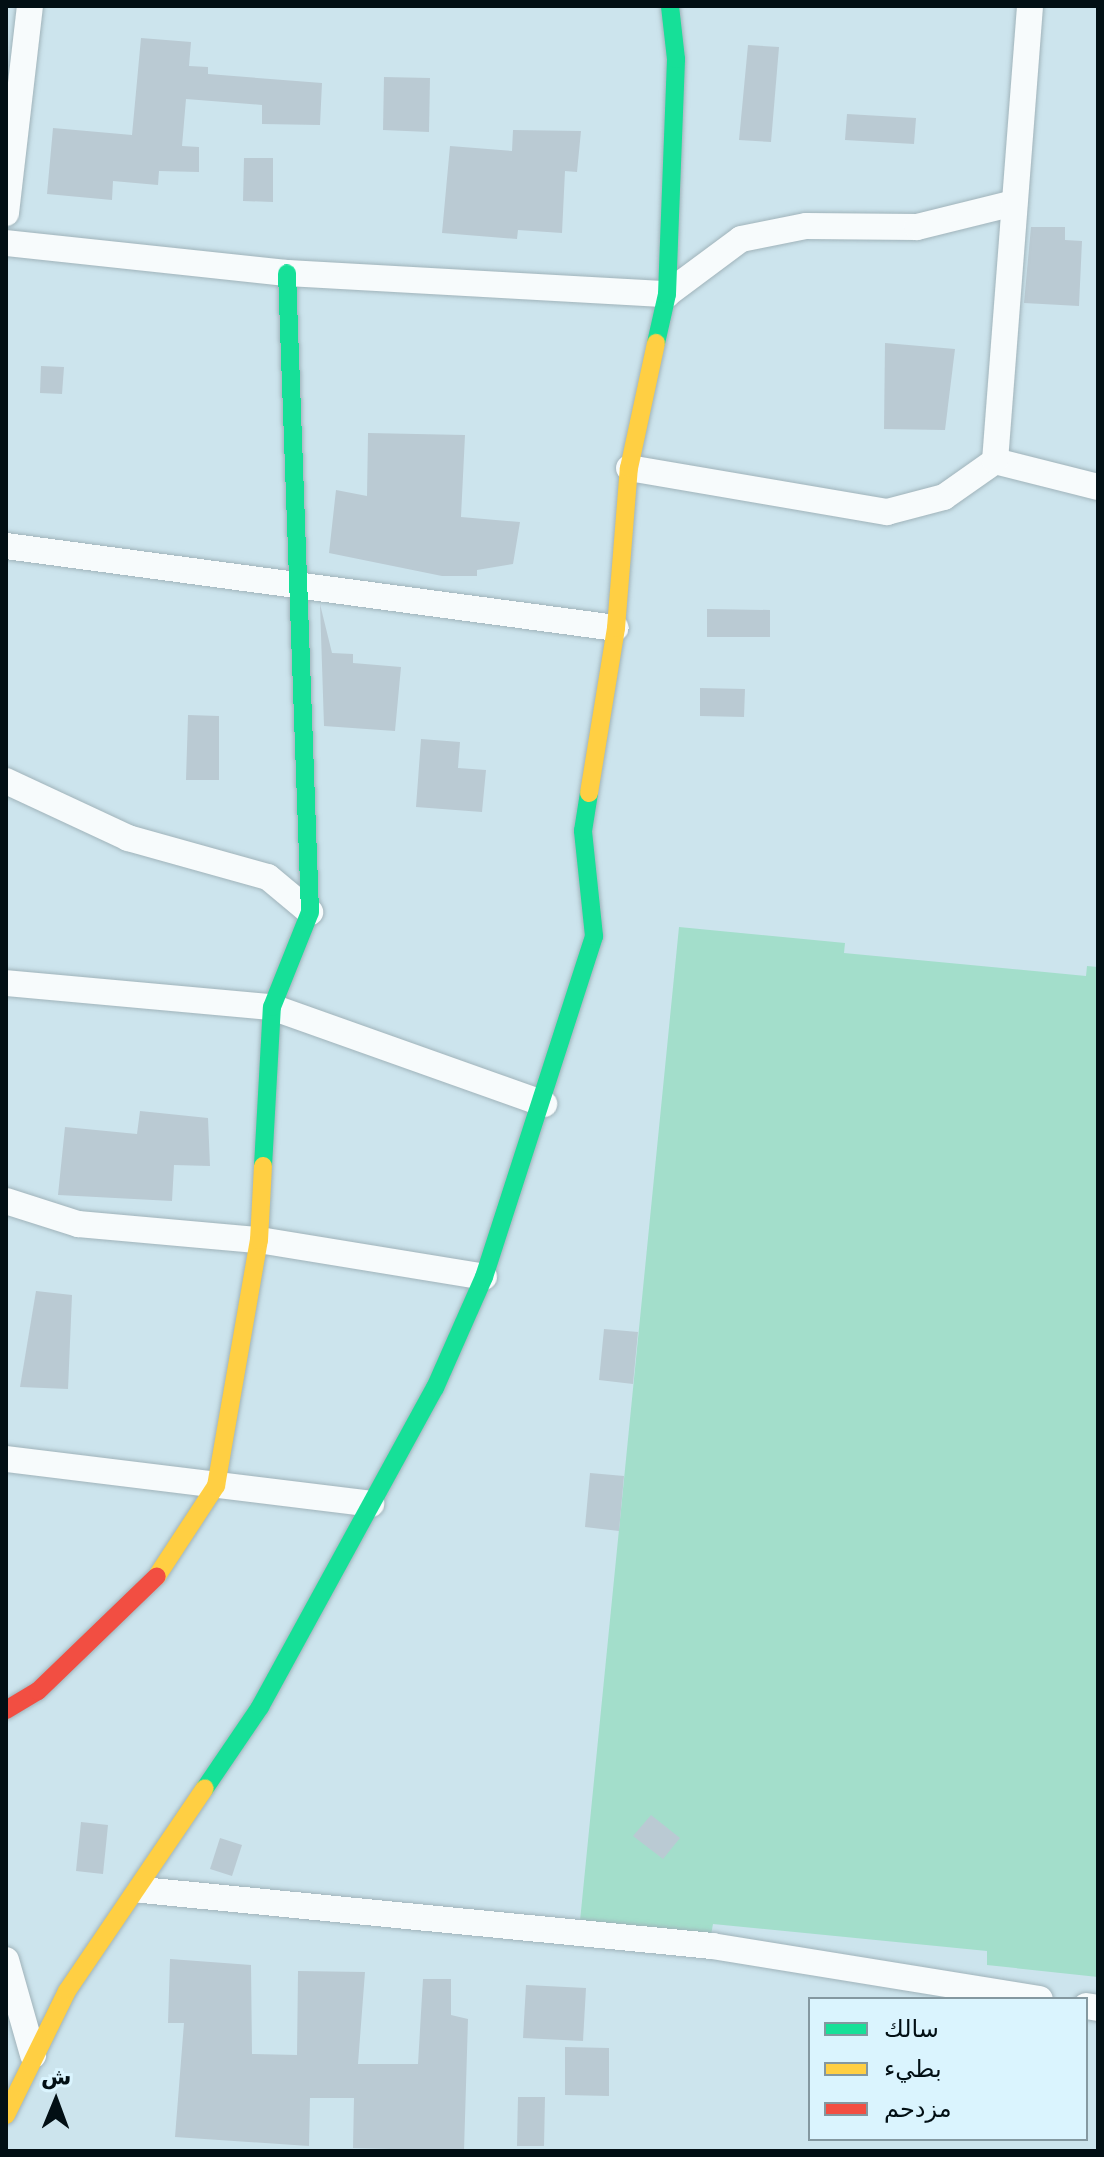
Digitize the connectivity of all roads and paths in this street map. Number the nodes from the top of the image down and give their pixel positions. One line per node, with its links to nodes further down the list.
1 (30, 6): 5 (street)
2 (670, 6): 8 (street)
3 (1030, 6): 4 (street)
4 (1014, 203): 8 (street); 9 (street)
5 (6, 213)
6 (6, 243): 7 (street)
7 (287, 273): 8 (street); 13 (street)
8 (667, 294): 10 (street)
9 (995, 461): 10 (street); 11 (street)
10 (629, 468): 14 (street)
11 (1098, 487)
12 (6, 546): 13 (street)
13 (302, 585): 14 (street); 16 (street)
14 (616, 628): 19 (street)
15 (6, 781): 16 (street)
16 (310, 912): 18 (street)
17 (6, 983): 18 (street)
18 (272, 1007): 19 (street); 21 (street)
19 (544, 1104): 22 (street)
20 (6, 1201): 21 (street)
21 (259, 1240): 22 (street); 24 (street)
22 (484, 1277): 25 (street)
23 (6, 1459): 24 (street)
24 (216, 1486): 25 (street); 26 (street)
25 (371, 1504): 27 (street)
26 (6, 1710)
27 (142, 1890): 29 (street); 30 (street)
28 (6, 1960): 30 (street)
29 (1028, 1997)
30 (33, 2055): 31 (street)
31 (6, 2115)

